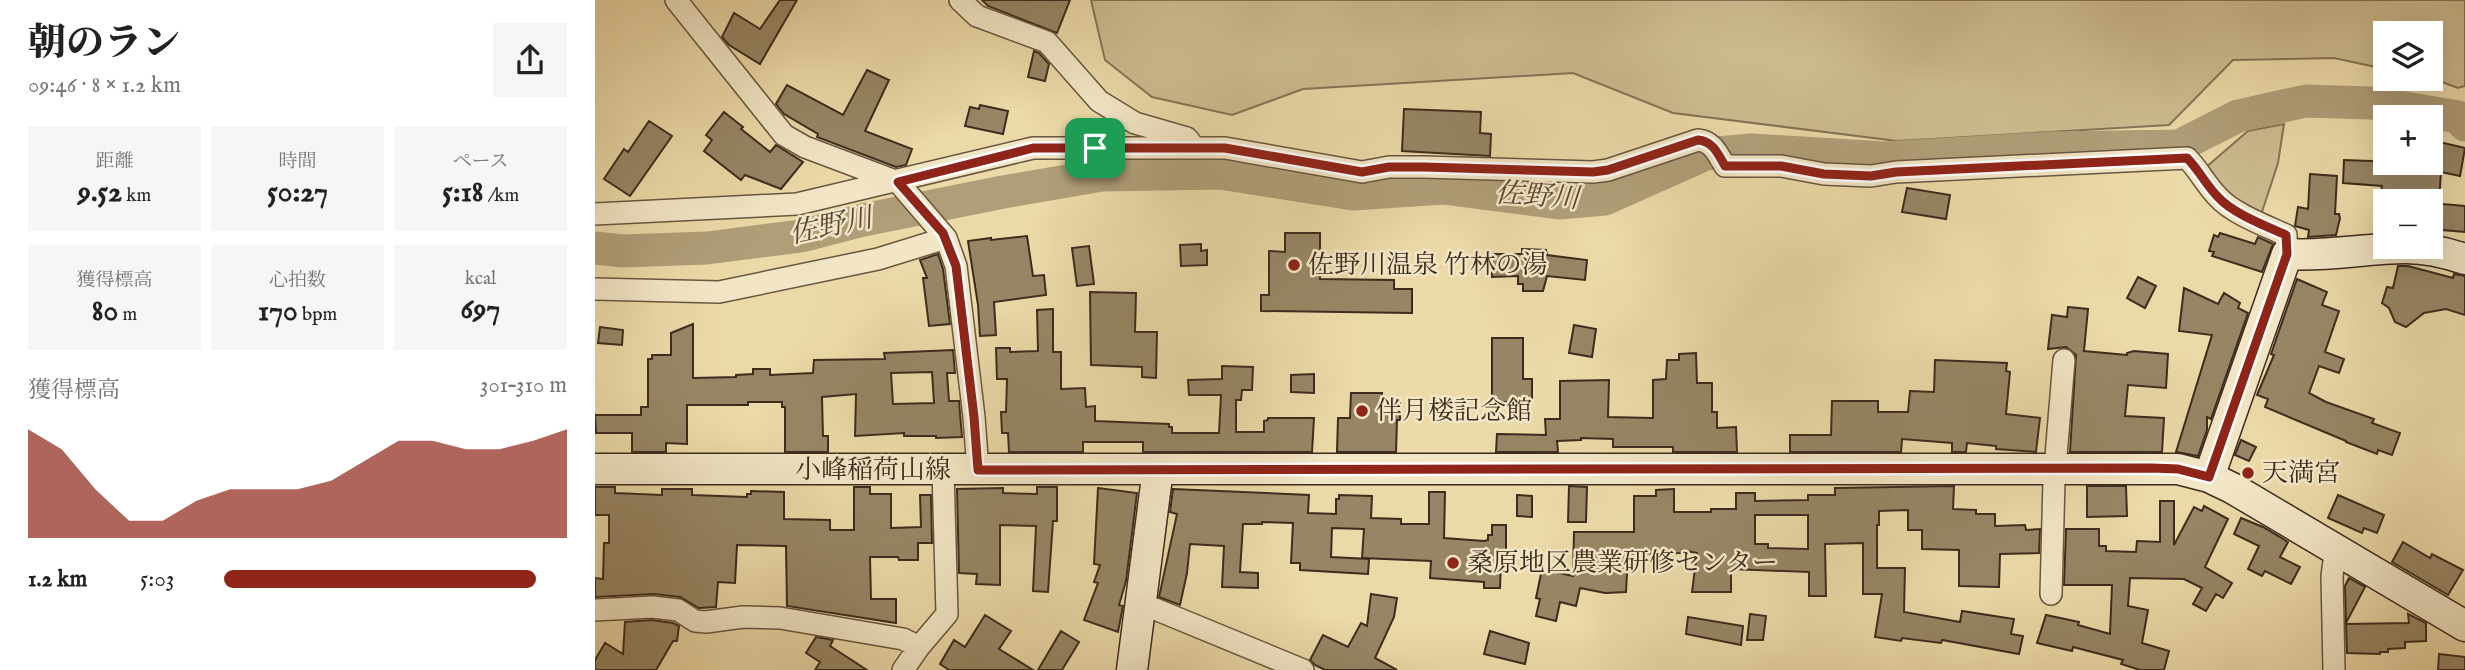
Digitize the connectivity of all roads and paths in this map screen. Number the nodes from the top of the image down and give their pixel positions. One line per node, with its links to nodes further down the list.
1 (676, 0): 4 (street)
2 (960, 0): 3 (street)
3 (1195, 148): 4 (street); 7 (street)
4 (901, 184): 5 (street); 6 (street)
5 (595, 215)
6 (944, 235): 9 (street); 15 (street)
7 (2287, 254): 8 (street); 16 (street)
8 (2465, 259)
9 (595, 289)
10 (2064, 360): 11 (street)
11 (2056, 468): 13 (street, 小峰稲荷山線); 16 (street, 小峰稲荷山線); 18 (street)
12 (595, 469): 14 (street, 小峰稲荷山線)
13 (1158, 469): 15 (street, 小峰稲荷山線); 19 (street)
14 (943, 470): 15 (street, 小峰稲荷山線); 22 (street)
15 (978, 470)
16 (2209, 477): 17 (street, 小峰稲荷山線)
17 (2336, 547): 21 (street, 小峰稲荷山線); 26 (street)
18 (2051, 594)
19 (1142, 606): 24 (street); 25 (street)
20 (595, 610): 22 (street)
21 (2465, 626)
22 (919, 647): 23 (street)
23 (903, 670)
24 (1132, 670)
25 (1303, 670)
26 (2334, 670)

